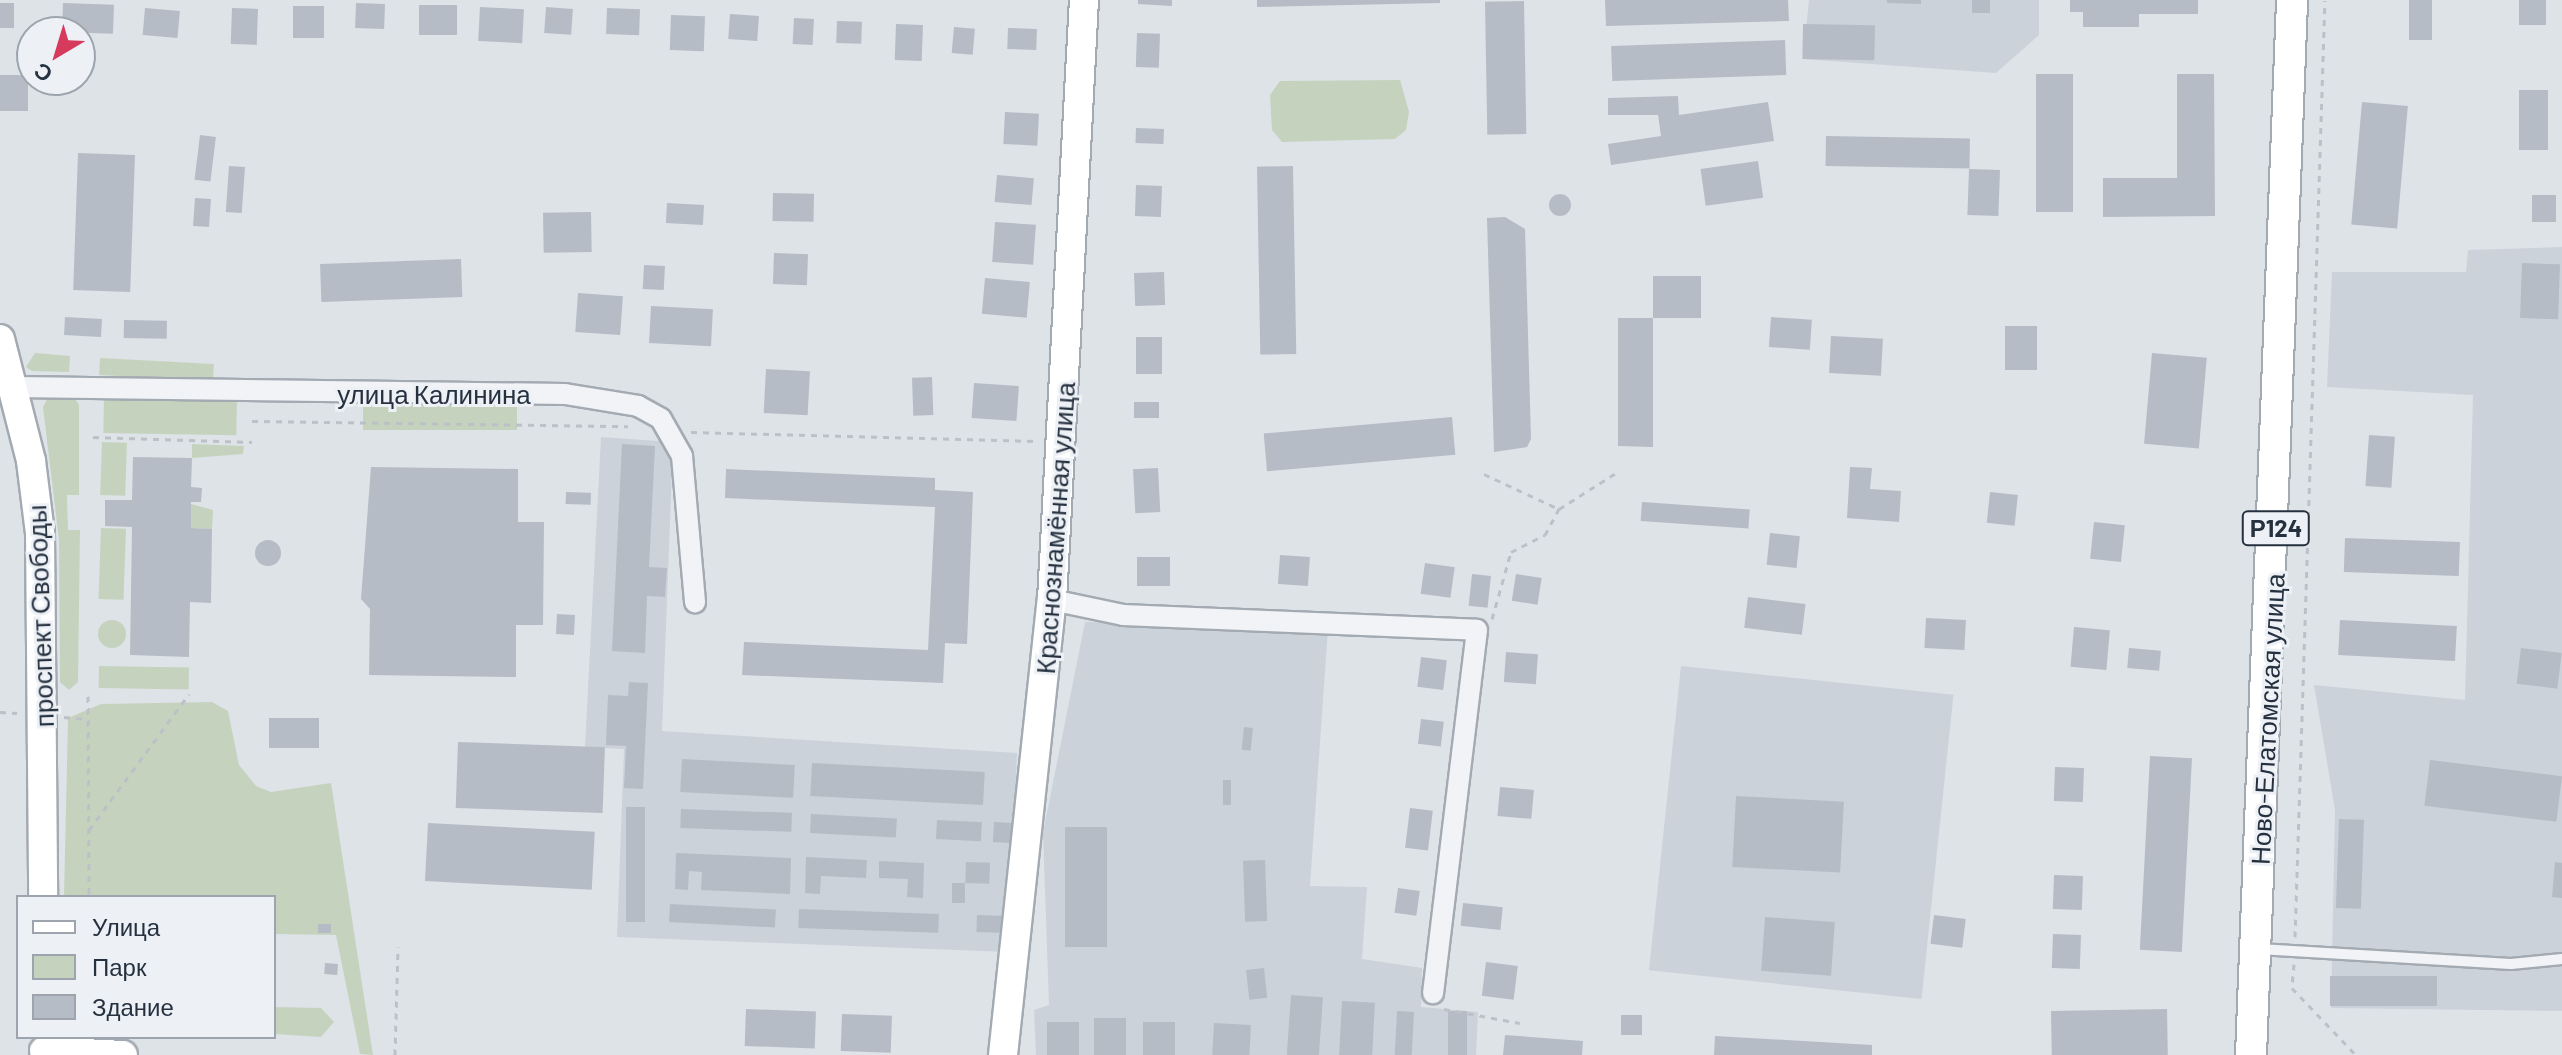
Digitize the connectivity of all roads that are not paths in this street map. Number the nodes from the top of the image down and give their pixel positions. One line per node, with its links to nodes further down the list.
1 (1084, 0): 5 (street, Краснознамённая улица)
2 (2292, 0): 8 (main road, Ново-Елатомская улица / Р124)
3 (0, 339): 4 (street, проспект Свободы)
4 (14, 387): 6 (street, улица Калинина); 7 (street, проспект Свободы)
5 (1052, 600): 10 (street); 13 (street, Краснознамённая улица)
6 (695, 602)
7 (43, 895)
8 (2257, 949): 9 (lane); 14 (main road, Ново-Елатомская улица / Р124)
9 (2562, 959)
10 (1433, 993)
11 (44, 1048): 12 (street)
12 (123, 1055)
13 (1003, 1055)
14 (2251, 1055)

